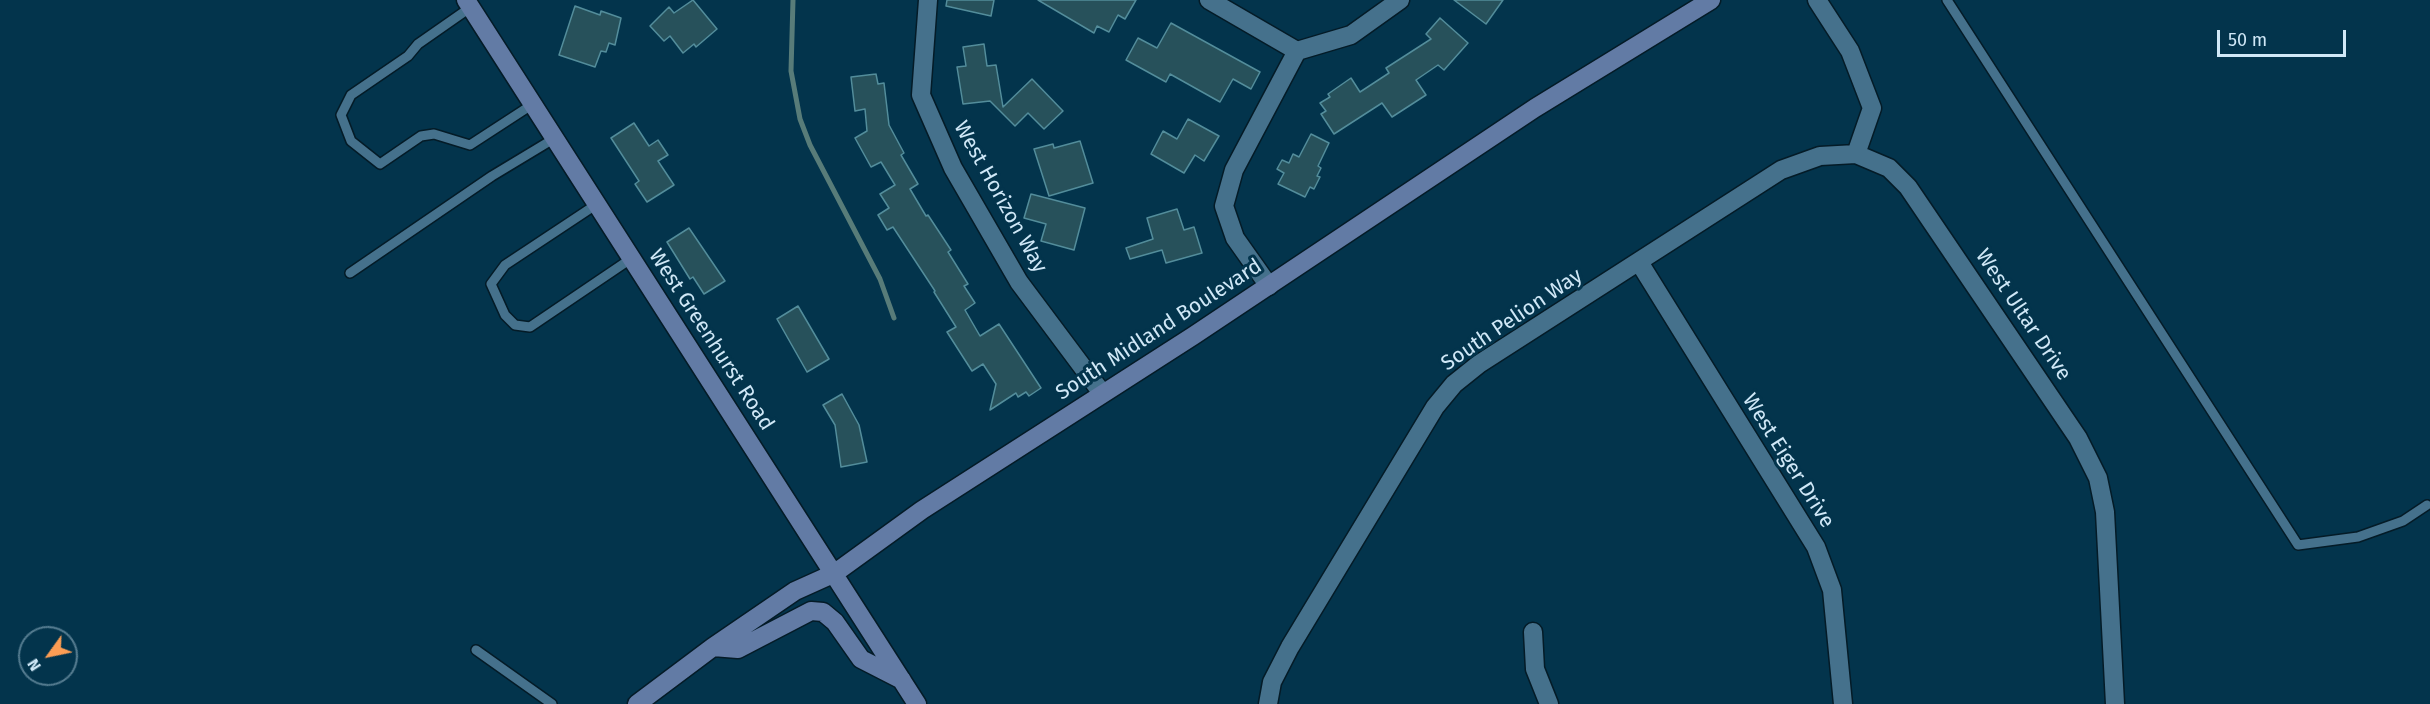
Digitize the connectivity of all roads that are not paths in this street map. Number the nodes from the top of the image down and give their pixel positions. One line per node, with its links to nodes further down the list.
1 (928, 0): 17 (street, West Horizon Way)
2 (1209, 0): 8 (street)
3 (1400, 0): 8 (street)
4 (1711, 0): 16 (main road, South Midland Boulevard)
5 (1817, 0): 11 (street)
6 (1947, 0): 18 (lane)
7 (468, 4): 9 (main road, West Greenhurst Road); 9 (lane)
8 (1297, 51): 16 (street)
9 (533, 104): 10 (main road, West Greenhurst Road)
10 (555, 138): 12 (main road, West Greenhurst Road); 15 (lane)
11 (1856, 154): 14 (street, South Pelion Way); 30 (street, West Ultar Drive)
12 (597, 204): 13 (main road, West Greenhurst Road); 13 (lane)
13 (632, 258): 19 (main road, West Greenhurst Road)
14 (1638, 261): 27 (street, South Pelion Way); 29 (street, West Eiger Drive)
15 (350, 273)
16 (1269, 285): 17 (main road, South Midland Boulevard)
17 (1102, 393): 19 (main road, South Midland Boulevard)
18 (2427, 505)
19 (835, 573): 21 (main road, South Midland Boulevard); 23 (main road, West Greenhurst Road)
20 (1533, 632): 28 (street)
21 (712, 647): 23 (main road); 25 (main road, South Midland Boulevard)
22 (476, 650): 24 (lane)
23 (903, 681): 26 (main road, West Greenhurst Road)
24 (552, 704)
25 (637, 704)
26 (917, 704)
27 (1268, 704)
28 (1549, 704)
29 (1842, 704)
30 (2115, 704)

